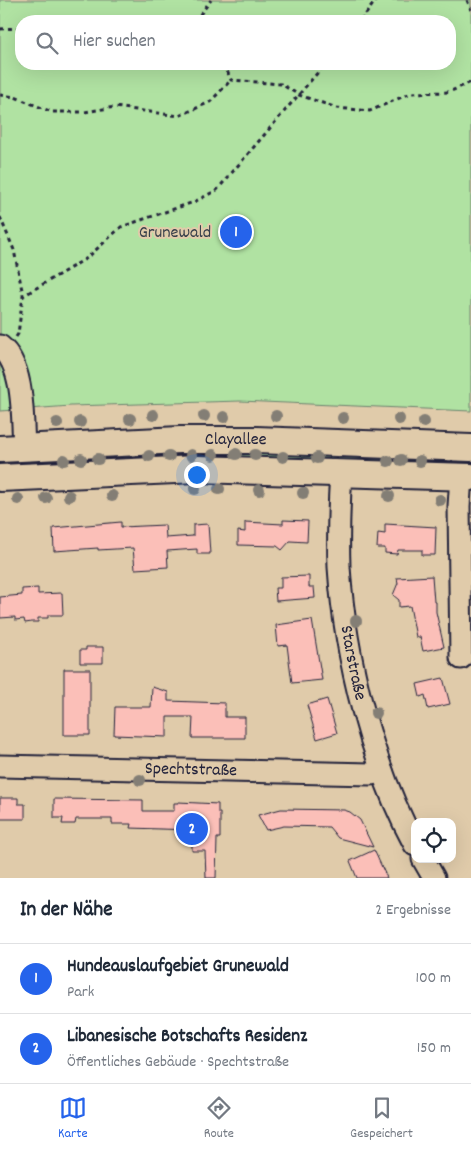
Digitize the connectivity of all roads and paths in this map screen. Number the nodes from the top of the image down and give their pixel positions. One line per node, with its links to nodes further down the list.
1 (211, 0): 5 (path)
2 (376, 0): 6 (path)
3 (468, 0): 4 (path)
4 (471, 10)
5 (200, 15)
6 (366, 15)
7 (15, 28): 8 (path)
8 (0, 29)
9 (227, 70): 11 (path)
10 (320, 70): 14 (path)
11 (231, 80): 13 (path); 14 (path)
12 (471, 82): 14 (path)
13 (0, 95)
14 (299, 95): 16 (path)
15 (0, 217): 16 (path)
16 (23, 296): 17 (path)
17 (4, 349): 18 (street)
18 (12, 448): 19 (main road, Clayallee)
19 (471, 448)
20 (342, 472): 21 (main road, Clayallee); 22 (main road, Clayallee); 25 (street, Starstraße)
21 (466, 476): 23 (street)
22 (0, 478)
23 (461, 658)
24 (0, 766): 25 (street, Spechtstraße)
25 (382, 772): 26 (street, Starstraße)
26 (411, 839)
27 (425, 863): 28 (street)
28 (434, 878)

